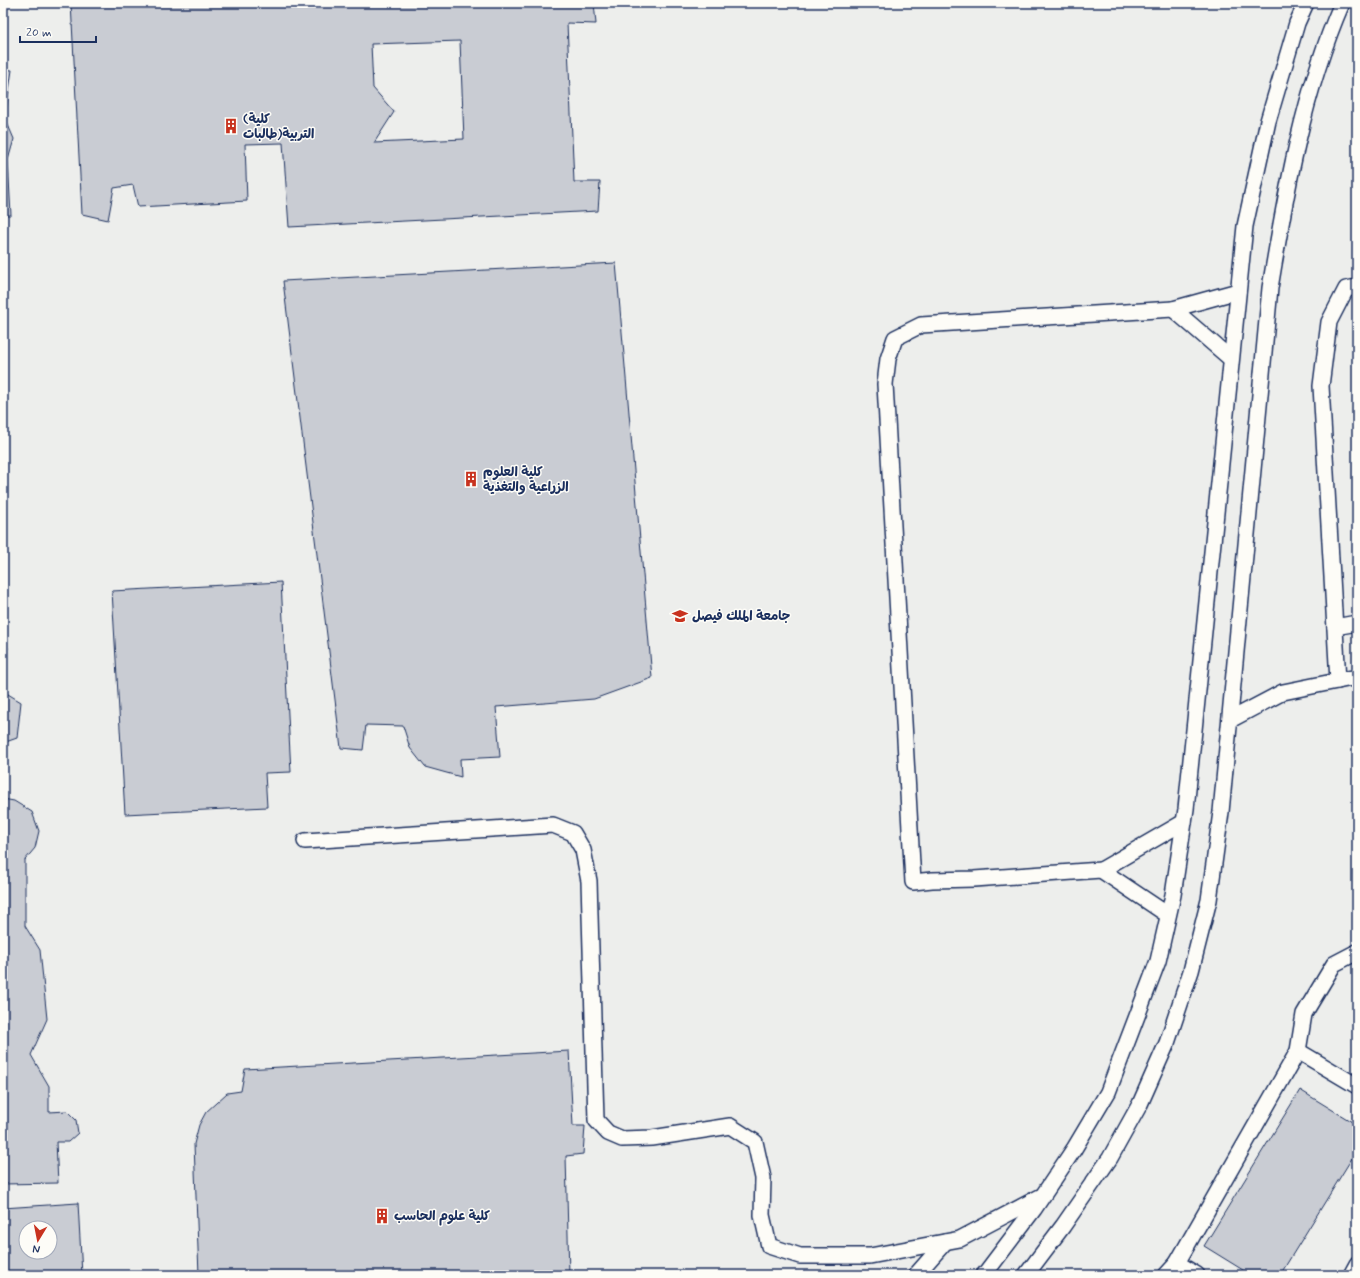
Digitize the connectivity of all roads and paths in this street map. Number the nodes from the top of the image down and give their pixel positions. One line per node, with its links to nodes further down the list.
1 (1306, 3): 4 (lane)
2 (1342, 3): 11 (lane)
3 (1357, 287): 8 (lane)
4 (1238, 291): 5 (lane); 6 (lane)
5 (1173, 309): 6 (lane); 14 (lane)
6 (1232, 359): 12 (lane)
7 (1357, 623): 8 (lane)
8 (1335, 627): 10 (lane)
9 (1357, 677): 10 (lane)
10 (1338, 680): 11 (lane)
11 (1230, 720): 25 (lane)
12 (1184, 822): 14 (lane); 15 (lane)
13 (305, 841): 20 (lane)
14 (1101, 870): 15 (lane)
15 (1168, 915): 19 (lane)
16 (1357, 952): 17 (lane)
17 (1298, 1051): 18 (lane); 21 (lane)
18 (1357, 1086)
19 (1043, 1196): 20 (lane); 24 (lane)
20 (945, 1242): 23 (lane)
21 (1177, 1263): 26 (lane); 27 (lane)
22 (1357, 1264): 28 (lane)
23 (916, 1275)
24 (984, 1275)
25 (1026, 1275)
26 (1166, 1275)
27 (1197, 1275)
28 (1351, 1275)

